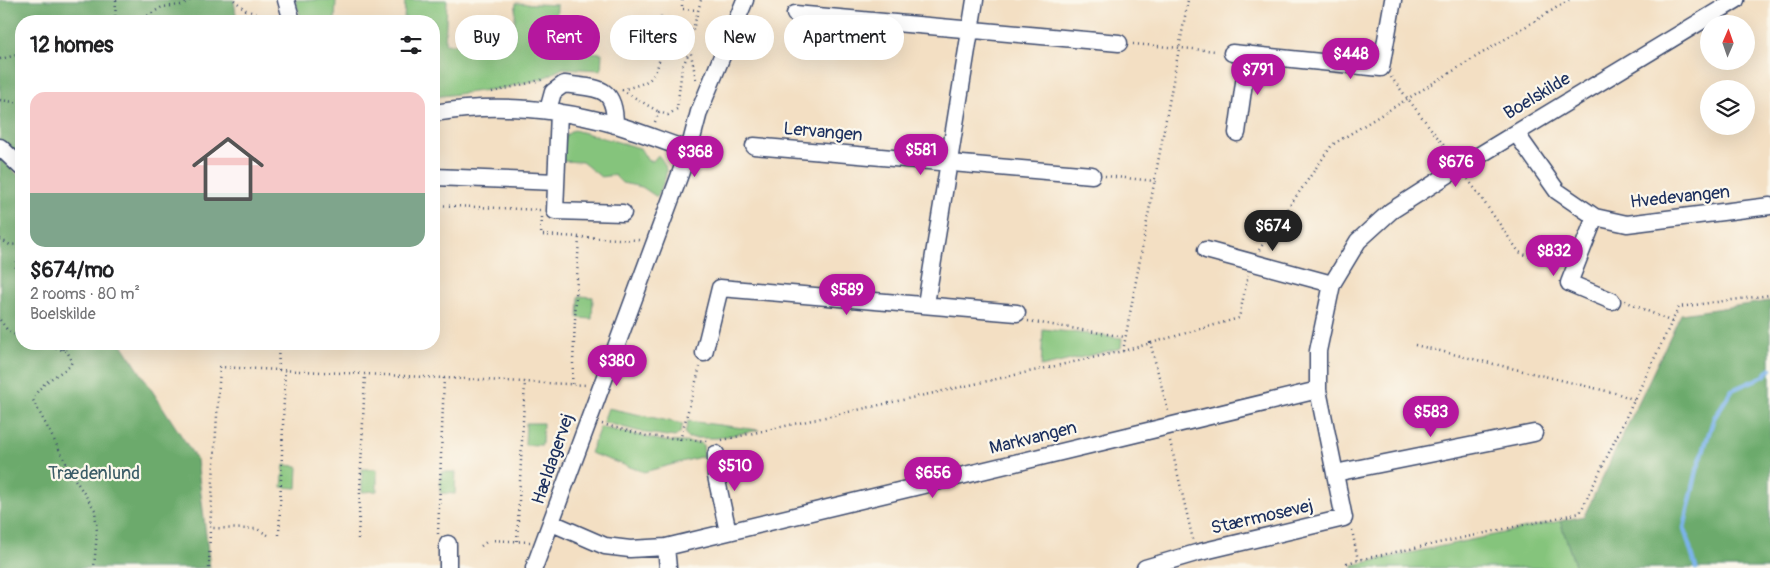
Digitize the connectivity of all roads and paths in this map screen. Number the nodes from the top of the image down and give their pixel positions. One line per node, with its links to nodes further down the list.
1 (116, 0): 16 (path)
2 (191, 0): 17 (path)
3 (234, 0): 18 (path)
4 (286, 0): 19 (street)
5 (682, 0): 13 (path)
6 (701, 0): 13 (path)
7 (975, 0): 21 (street)
8 (1188, 0): 23 (path)
9 (1394, 0): 24 (street)
10 (1569, 0): 58 (path)
11 (1736, 0): 37 (street, Boelskilde)
12 (738, 3): 41 (street, Hældagervej)
13 (698, 10): 20 (path)
14 (661, 14): 30 (path)
15 (795, 14): 21 (street)
16 (115, 15)
17 (149, 15)
18 (255, 15)
19 (290, 15)
20 (695, 24)
21 (971, 30): 22 (street); 43 (street)
22 (1119, 43): 23 (path)
23 (1179, 48): 24 (path); 46 (path)
24 (1240, 53): 36 (street)
25 (15, 55): 26 (path)
26 (0, 59)
27 (685, 60): 38 (path)
28 (691, 60): 29 (path)
29 (696, 84)
30 (610, 96): 33 (street); 35 (street)
31 (0, 100): 32 (path)
32 (15, 102)
33 (554, 111): 34 (street); 35 (street); 47 (street)
34 (440, 112)
35 (615, 125): 38 (street)
36 (1237, 133)
37 (1516, 133): 52 (street, Hvedevangen); 59 (street, Boelskilde)
38 (650, 138): 41 (street)
39 (754, 146): 43 (street, Lervangen)
40 (0, 147): 42 (street)
41 (689, 150): 55 (street, Hældagervej)
42 (15, 161)
43 (949, 162): 44 (street, Lervangen); 62 (street)
44 (1092, 175): 46 (path)
45 (440, 177): 47 (street)
46 (1156, 181): 67 (path)
47 (556, 182): 50 (street)
48 (440, 205): 50 (path)
49 (1770, 206): 52 (street, Hvedevangen)
50 (548, 211): 51 (street); 53 (path)
51 (623, 213)
52 (1595, 218): 61 (street)
53 (579, 236): 55 (path); 79 (path)
54 (0, 239): 56 (path)
55 (654, 244): 80 (street, Hældagervej)
56 (15, 245)
57 (1206, 250): 58 (street)
58 (1250, 262): 59 (street); 68 (path)
59 (1332, 284): 81 (street, Boelskilde)
60 (1770, 295): 65 (path)
61 (1612, 301): 65 (path)
62 (926, 304): 63 (street); 73 (street)
63 (1017, 313): 67 (path)
64 (0, 320): 66 (path)
65 (1672, 322): 82 (path)
66 (15, 335)
67 (1125, 337): 72 (path)
68 (1150, 342): 72 (path); 85 (path)
69 (1415, 345): 82 (path)
70 (63, 350): 103 (path)
71 (278, 350): 74 (path)
72 (1123, 351): 87 (path)
73 (704, 352): 86 (path)
74 (279, 370): 75 (path); 91 (path)
75 (286, 370): 76 (path); 94 (path)
76 (365, 374): 77 (path); 96 (path)
77 (444, 378): 78 (path); 98 (path)
78 (525, 381): 79 (path); 97 (path, Hældagervej)
79 (572, 384): 80 (path)
80 (601, 386): 83 (street, Hældagervej)
81 (1318, 390): 85 (street, Markvangen); 88 (street, Boelskilde)
82 (1635, 400): 102 (path)
83 (589, 419): 86 (path); 90 (street, Hældagervej)
84 (1534, 433): 88 (street)
85 (1169, 434): 92 (street, Markvangen); 95 (path)
86 (680, 440): 87 (path)
87 (715, 445): 92 (street)
88 (1335, 474): 89 (street)
89 (1344, 518): 102 (path); 108 (street, Stærmosevej)
90 (552, 523): 100 (street, Hældagervej); 101 (street, Markvangen)
91 (210, 528): 93 (path); 104 (path)
92 (728, 532): 101 (street, Markvangen)
93 (268, 535)
94 (279, 535)
95 (1193, 537)
96 (358, 540)
97 (517, 541): 99 (path); 100 (path)
98 (443, 544): 105 (street)
99 (481, 546)
100 (544, 546): 106 (street, Hældagervej)
101 (666, 547): 107 (street)
102 (1358, 560): 109 (path)
103 (94, 568)
104 (209, 568)
105 (448, 568)
106 (534, 568)
107 (668, 568)
108 (1145, 568)
109 (1348, 568)

